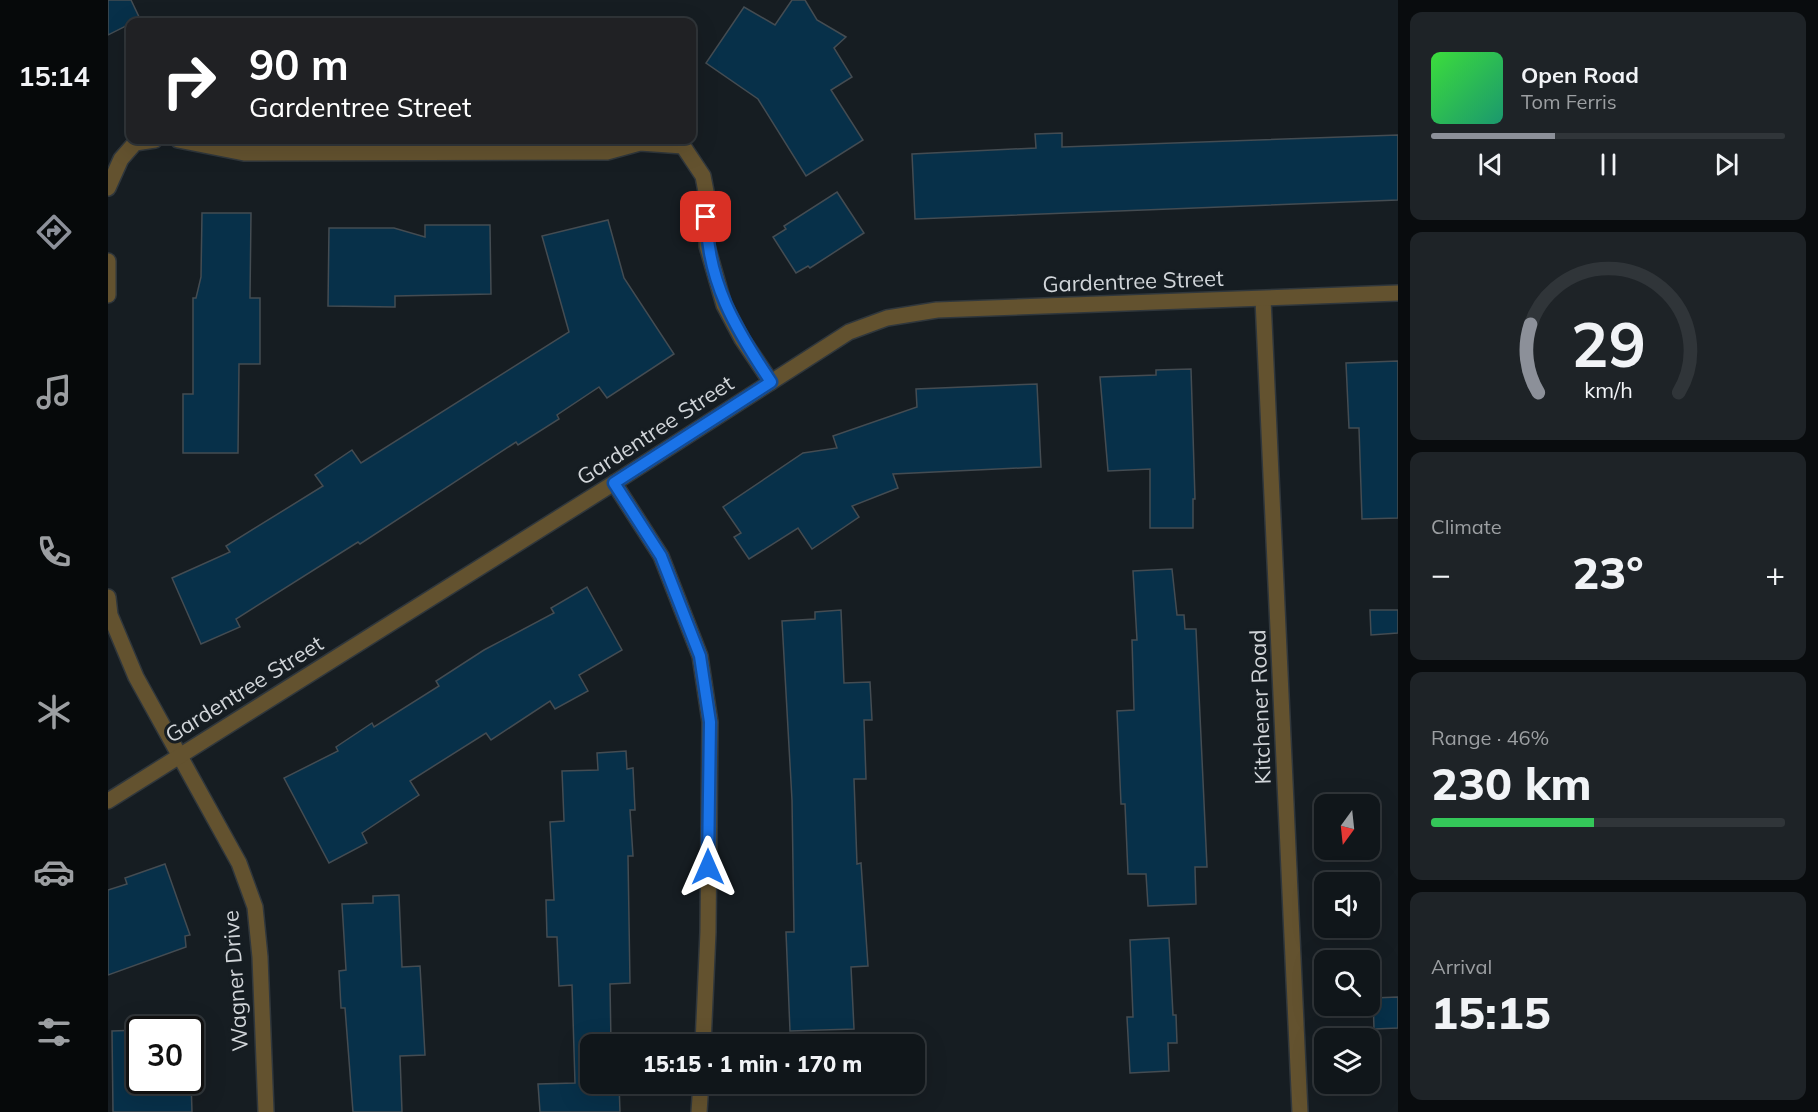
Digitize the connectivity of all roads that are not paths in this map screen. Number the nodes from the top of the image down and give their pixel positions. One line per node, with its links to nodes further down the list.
1 (134, 144): 5 (street)
2 (198, 144): 3 (street)
3 (635, 144)
4 (654, 144): 10 (street)
5 (108, 188)
6 (108, 261): 8 (street)
7 (1398, 293): 9 (street, Gardentree Street)
8 (108, 295)
9 (1263, 299): 10 (street, Gardentree Street); 19 (street, Kitchener Road)
10 (771, 382): 11 (street, Gardentree Street)
11 (614, 483): 13 (street, Gardentree Street); 15 (street)
12 (108, 597): 13 (street, Wagner Drive)
13 (179, 757): 14 (street, Gardentree Street); 17 (street, Wagner Drive)
14 (108, 801)
15 (703, 1034)
16 (700, 1094): 18 (street)
17 (266, 1112)
18 (699, 1112)
19 (1300, 1112)

